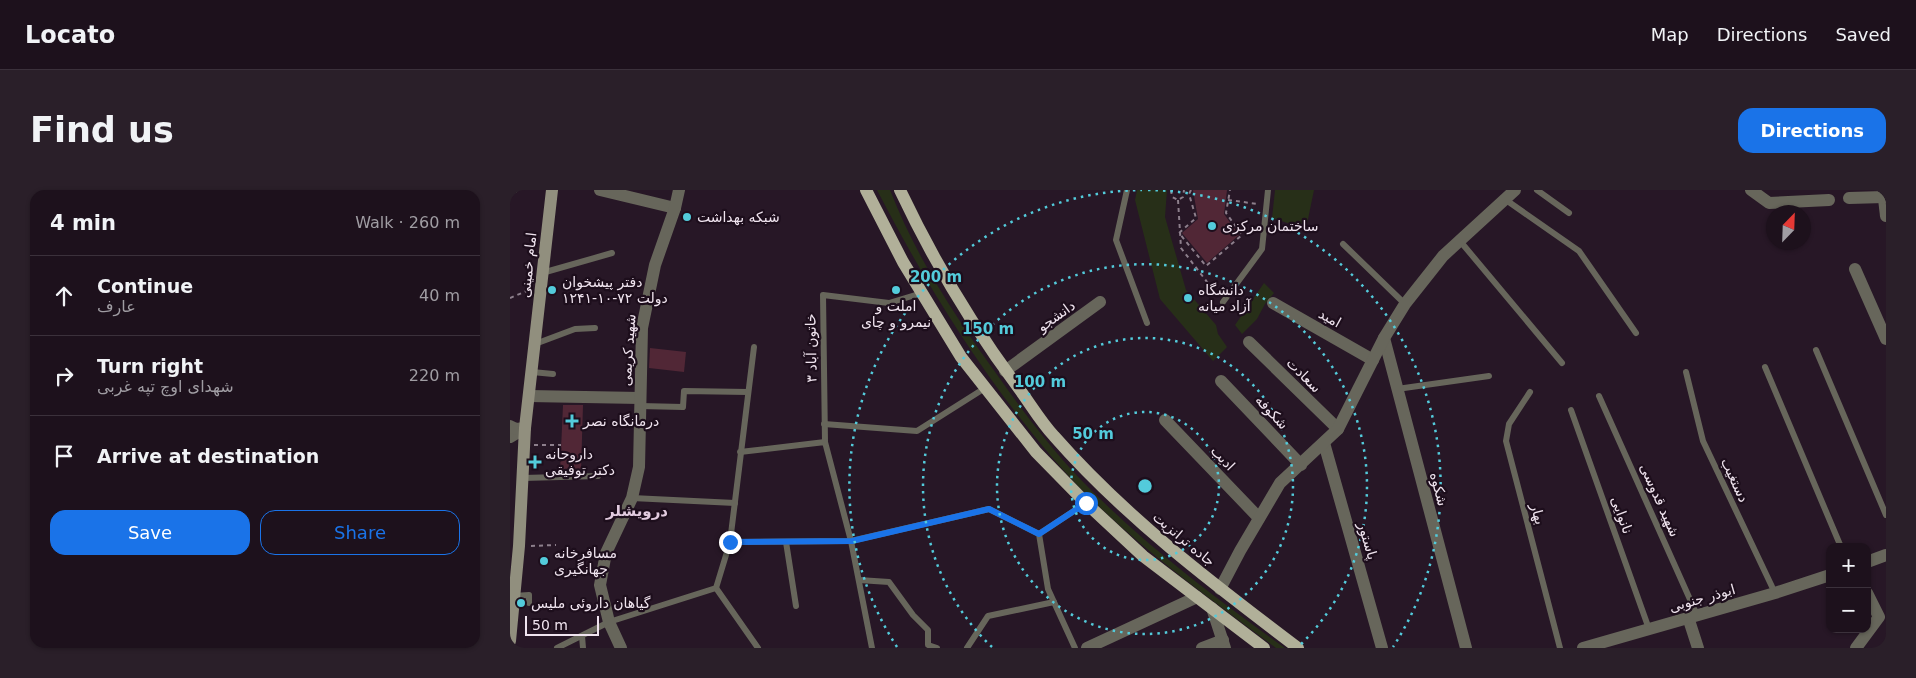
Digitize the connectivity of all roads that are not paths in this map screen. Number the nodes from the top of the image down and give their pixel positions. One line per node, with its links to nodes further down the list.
1 (515, 190): 12 (lane)
2 (552, 190): 24 (main road, امام خمینی)
3 (600, 190): 17 (street)
4 (678, 190): 17 (street, شهید کریمی)
5 (866, 190): 25 (main road)
6 (900, 190): 42 (main road, جاده ترانزیت)
7 (1127, 190): 30 (lane)
8 (1268, 190): 27 (lane)
9 (1515, 190): 15 (street)
10 (1537, 190): 18 (lane)
11 (1751, 190): 16 (street)
12 (510, 192)
13 (1884, 193): 14 (street); 19 (street)
14 (1849, 198)
15 (1506, 200): 20 (street); 32 (lane)
16 (1829, 200)
17 (676, 208): 54 (street, شهید کریمی)
18 (1569, 214)
19 (1886, 216)
20 (1460, 241): 29 (street); 40 (lane)
21 (1343, 244): 29 (lane)
22 (612, 253): 24 (lane)
23 (1855, 269): 34 (street)
24 (541, 280): 36 (main road, امام خمینی)
25 (922, 293): 48 (main road); 57 (lane, خاتون آباد ۳)
26 (1100, 302): 42 (street, دانشجو)
27 (1223, 302)
28 (1273, 303): 39 (street, امید)
29 (1405, 304): 33 (street)
30 (1147, 323)
31 (596, 328): 36 (lane)
32 (1636, 333)
33 (1384, 338): 39 (street); 49 (street, شکوه)
34 (1886, 339)
35 (1249, 342): 60 (street, سعادت)
36 (535, 344): 43 (main road, امام خمینی)
37 (754, 346): 50 (lane)
38 (1816, 350): 71 (lane)
39 (1373, 360): 60 (street)
40 (1562, 363)
41 (1765, 367): 77 (lane)
42 (1005, 371): 83 (main road, جاده ترانزیت)
43 (532, 372): 45 (lane); 52 (main road, امام خمینی)
44 (1686, 372): 84 (lane, دستغیب)
45 (553, 374)
46 (1489, 376): 49 (lane)
47 (1221, 381): 65 (street, شکوفه)
48 (985, 388): 57 (lane); 69 (main road)
49 (1397, 389): 112 (street, شکوه)
50 (748, 392): 54 (lane); 64 (lane)
51 (1530, 392): 113 (lane, بهار)
52 (529, 396): 54 (street); 59 (main road, امام خمینی)
53 (1599, 396): 92 (lane, شهید قدوسی)
54 (640, 402): 68 (street, شهید کریمی)
55 (1571, 410): 95 (lane, نانوایی)
56 (1165, 420): 72 (street, ادیب)
57 (824, 424): 62 (lane, خاتون آباد ۳)
58 (510, 426): 59 (street)
59 (525, 428): 61 (street); 67 (main road, امام خمینی)
60 (1338, 429): 63 (street)
61 (510, 437)
62 (825, 442): 64 (lane); 74 (lane, خاتون آباد ۳)
63 (1324, 443): 65 (street); 111 (street, پاستور)
64 (740, 452): 70 (lane)
65 (1300, 465): 72 (street)
66 (598, 476): 67 (lane)
67 (523, 478): 85 (main road, امام خمینی)
68 (632, 498): 70 (lane); 94 (street, شهید کریمی)
69 (1086, 503): 73 (lane); 86 (main road)
70 (734, 504): 75 (lane)
71 (1886, 515)
72 (1259, 518): 83 (street)
73 (1039, 534): 74 (lane); 88 (lane)
74 (852, 541): 76 (lane); 81 (lane, خاتون آباد ۳)
75 (730, 542): 76 (lane); 82 (lane)
76 (786, 542): 90 (lane)
77 (1839, 543)
78 (1886, 555): 79 (street)
79 (1871, 561)
80 (1826, 576): 84 (street, ابوذر جنوبی)
81 (859, 580): 103 (lane, خاتون آباد ۳); 104 (lane)
82 (716, 588): 94 (lane); 102 (lane)
83 (1220, 589): 110 (main road, جاده ترانزیت)
84 (1775, 593): 92 (street, ابوذر جنوبی)
85 (514, 596): 89 (lane); 97 (main road, امام خمینی)
86 (1197, 597): 91 (main road); 107 (street)
87 (1871, 599): 93 (street)
88 (1054, 602): 105 (lane); 106 (lane)
89 (529, 603)
90 (796, 606)
91 (1212, 608): 98 (street); 109 (main road)
92 (1693, 616): 95 (street, ابوذر جنوبی); 115 (street)
93 (1882, 617): 116 (street)
94 (609, 622): 96 (lane); 101 (street, شهید کریمی)
95 (1649, 629): 114 (street, ابوذر جنوبی)
96 (582, 636): 99 (lane); 100 (lane)
97 (510, 641)
98 (1224, 644): 108 (street)
99 (557, 648)
100 (583, 648)
101 (621, 648)
102 (758, 648)
103 (872, 648)
104 (937, 648)
105 (966, 648)
106 (1075, 648)
107 (1087, 648)
108 (1202, 648)
109 (1264, 648)
110 (1298, 648)
111 (1382, 648)
112 (1466, 648)
113 (1560, 648)
114 (1583, 648)
115 (1698, 648)
116 (1856, 648)

